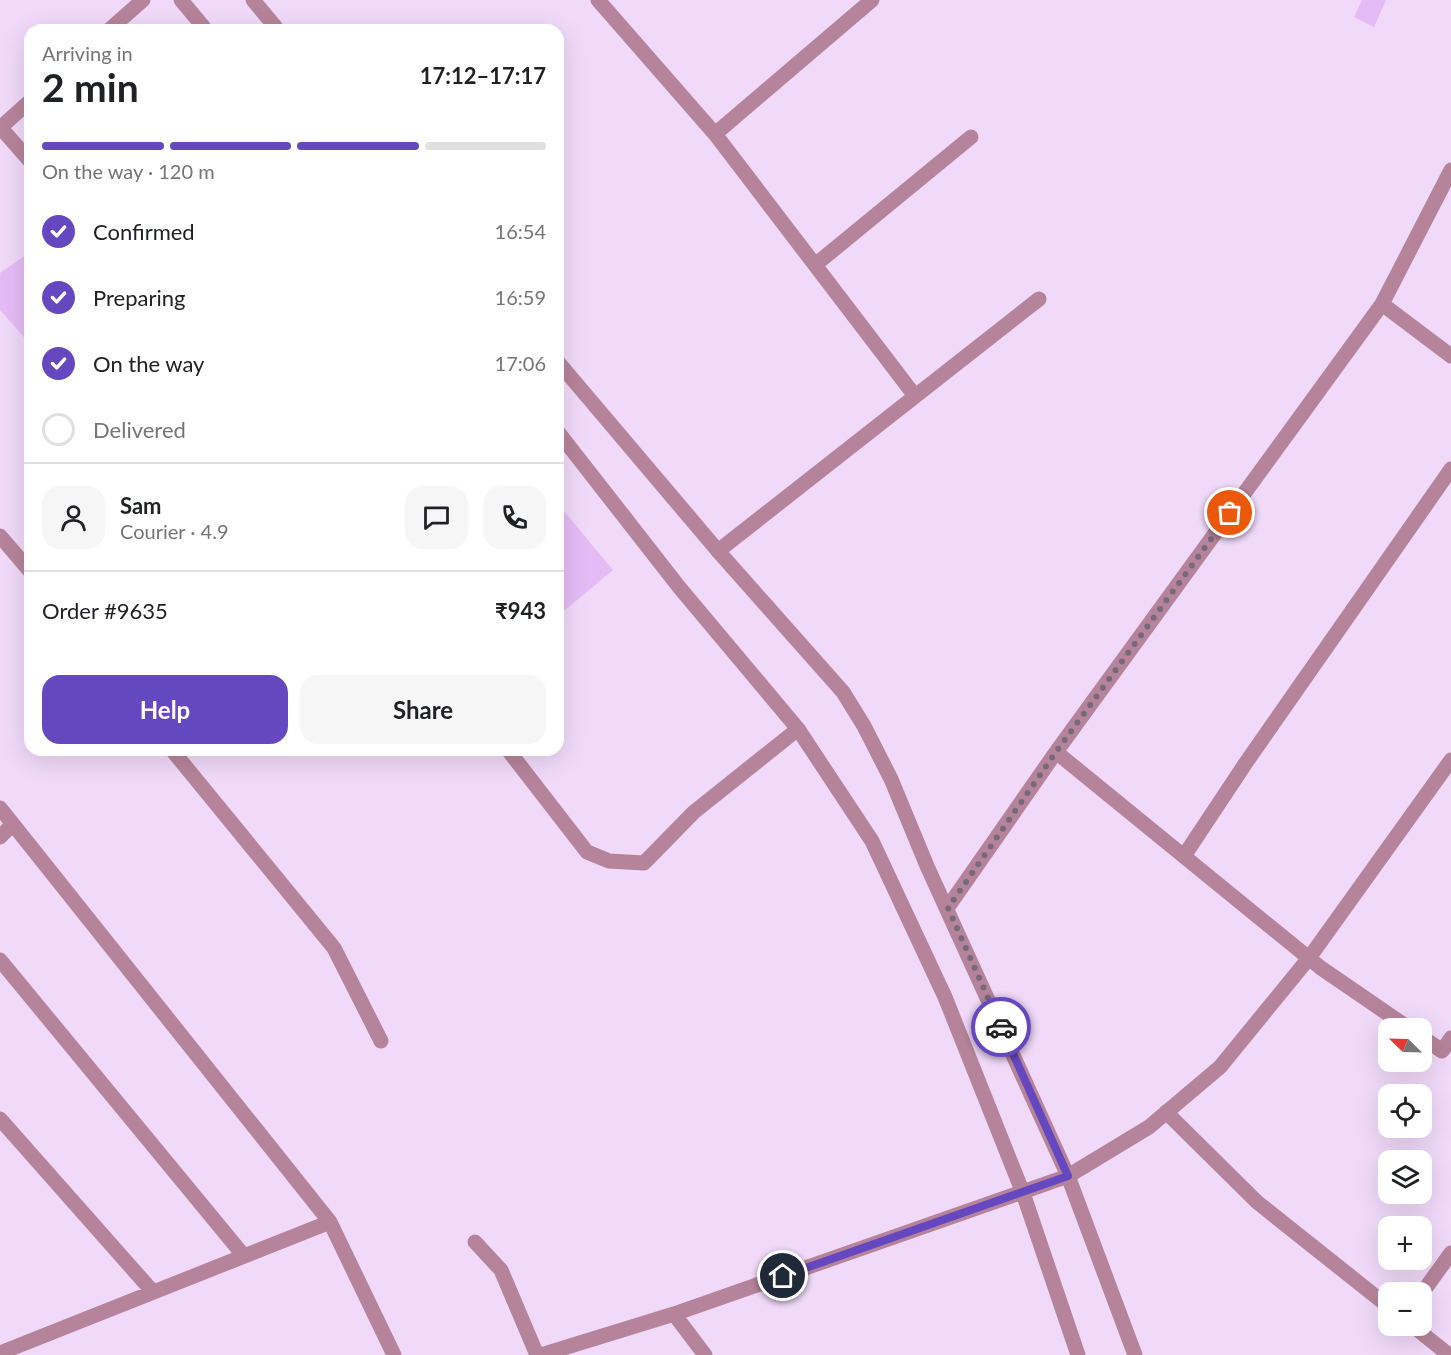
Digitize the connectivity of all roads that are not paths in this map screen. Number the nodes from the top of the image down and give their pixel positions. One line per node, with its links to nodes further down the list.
1 (143, 0): 6 (street)
2 (181, 0): 7 (street)
3 (253, 0): 8 (street)
4 (598, 0): 11 (street)
5 (872, 0): 11 (street)
6 (116, 24)
7 (201, 24)
8 (273, 24)
9 (24, 106): 10 (street)
10 (0, 127): 13 (street)
11 (715, 134): 15 (street)
12 (970, 137): 15 (street)
13 (24, 154)
14 (1451, 170): 17 (street)
15 (815, 265): 20 (street)
16 (1039, 299): 20 (street)
17 (1382, 304): 18 (street); 27 (street)
18 (1451, 356)
19 (564, 369): 24 (street)
20 (915, 396): 24 (street)
21 (564, 440): 26 (street)
22 (1451, 469): 34 (street)
23 (0, 536): 25 (street)
24 (718, 550): 35 (street)
25 (24, 564)
26 (798, 729): 29 (street); 45 (street)
27 (1056, 752): 34 (street); 35 (street)
28 (177, 756): 40 (street)
29 (513, 756)
30 (1451, 760): 36 (street)
31 (0, 808): 32 (street)
32 (13, 824): 33 (street); 46 (street)
33 (0, 837)
34 (1184, 856): 36 (street)
35 (948, 908): 44 (street)
36 (1309, 958): 38 (street); 42 (street)
37 (0, 960): 49 (street)
38 (1394, 1018)
39 (1451, 1038): 41 (street)
40 (381, 1041)
41 (1432, 1044)
42 (1166, 1113): 44 (street); 52 (street)
43 (0, 1119): 51 (street)
44 (1068, 1176): 45 (street); 60 (street)
45 (1023, 1193): 53 (street); 59 (street)
46 (330, 1222): 49 (street); 56 (street)
47 (475, 1242): 57 (street)
48 (1451, 1253): 50 (street)
49 (244, 1256): 51 (street)
50 (1430, 1282)
51 (153, 1292): 55 (street)
52 (1378, 1298)
53 (674, 1314): 57 (street); 58 (street)
54 (1425, 1336): 61 (street)
55 (0, 1353)
56 (394, 1355)
57 (539, 1355)
58 (705, 1355)
59 (1078, 1355)
60 (1135, 1355)
61 (1449, 1355)

